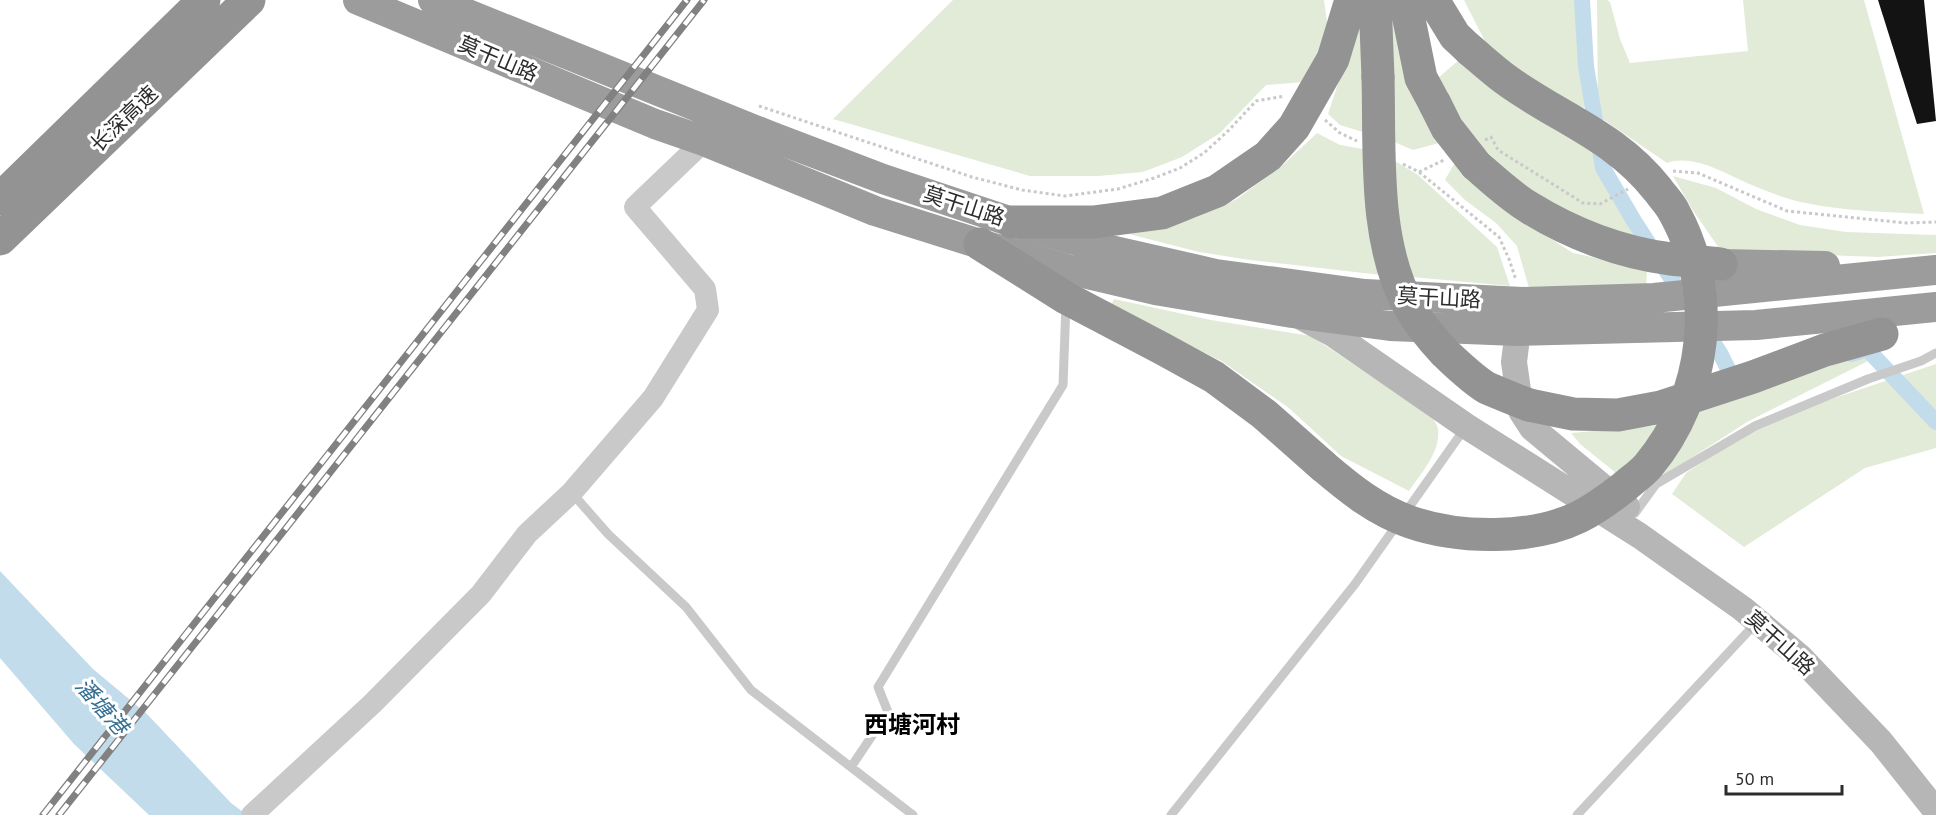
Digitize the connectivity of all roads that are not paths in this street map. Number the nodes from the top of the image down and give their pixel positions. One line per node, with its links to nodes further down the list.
1 (204, 0): 10 (highway, 长深高速)
2 (249, 0): 12 (highway, 长深高速)
3 (357, 0): 9 (highway, 莫干山路)
4 (433, 0): 11 (highway, 莫干山路)
5 (1351, 0): 11 (highway)
6 (1375, 0): 22 (highway, bridge)
7 (1405, 0): 15 (highway, bridge)
8 (1432, 0): 16 (highway, bridge)
9 (704, 141): 13 (highway, 莫干山路); 25 (street)
10 (0, 199)
11 (1012, 222): 17 (highway, 莫干山路)
12 (0, 239)
13 (980, 244): 16 (highway); 19 (highway, 莫干山路)
14 (1936, 270): 15 (highway, 莫干山路)
15 (1723, 278): 17 (highway, 莫干山路)
16 (1066, 298): 28 (lane)
17 (1522, 302): 21 (main road, 莫干山路)
18 (1936, 308): 21 (highway, 莫干山路)
19 (1293, 313): 21 (highway, 莫干山路); 24 (main road, 莫干山路)
20 (1936, 327): 22 (highway)
21 (1517, 331): 26 (main road, 莫干山路)
22 (1882, 334)
23 (1936, 353): 26 (lane)
24 (1466, 426): 27 (main road, 莫干山路); 33 (lane)
25 (572, 492): 28 (lane); 31 (street)
26 (1635, 513): 29 (main road, 莫干山路)
27 (1758, 622): 30 (main road, 莫干山路); 34 (lane)
28 (851, 767): 32 (lane)
29 (1936, 789)
30 (1936, 811)
31 (255, 813)
32 (913, 815)
33 (1171, 815)
34 (1577, 815)

